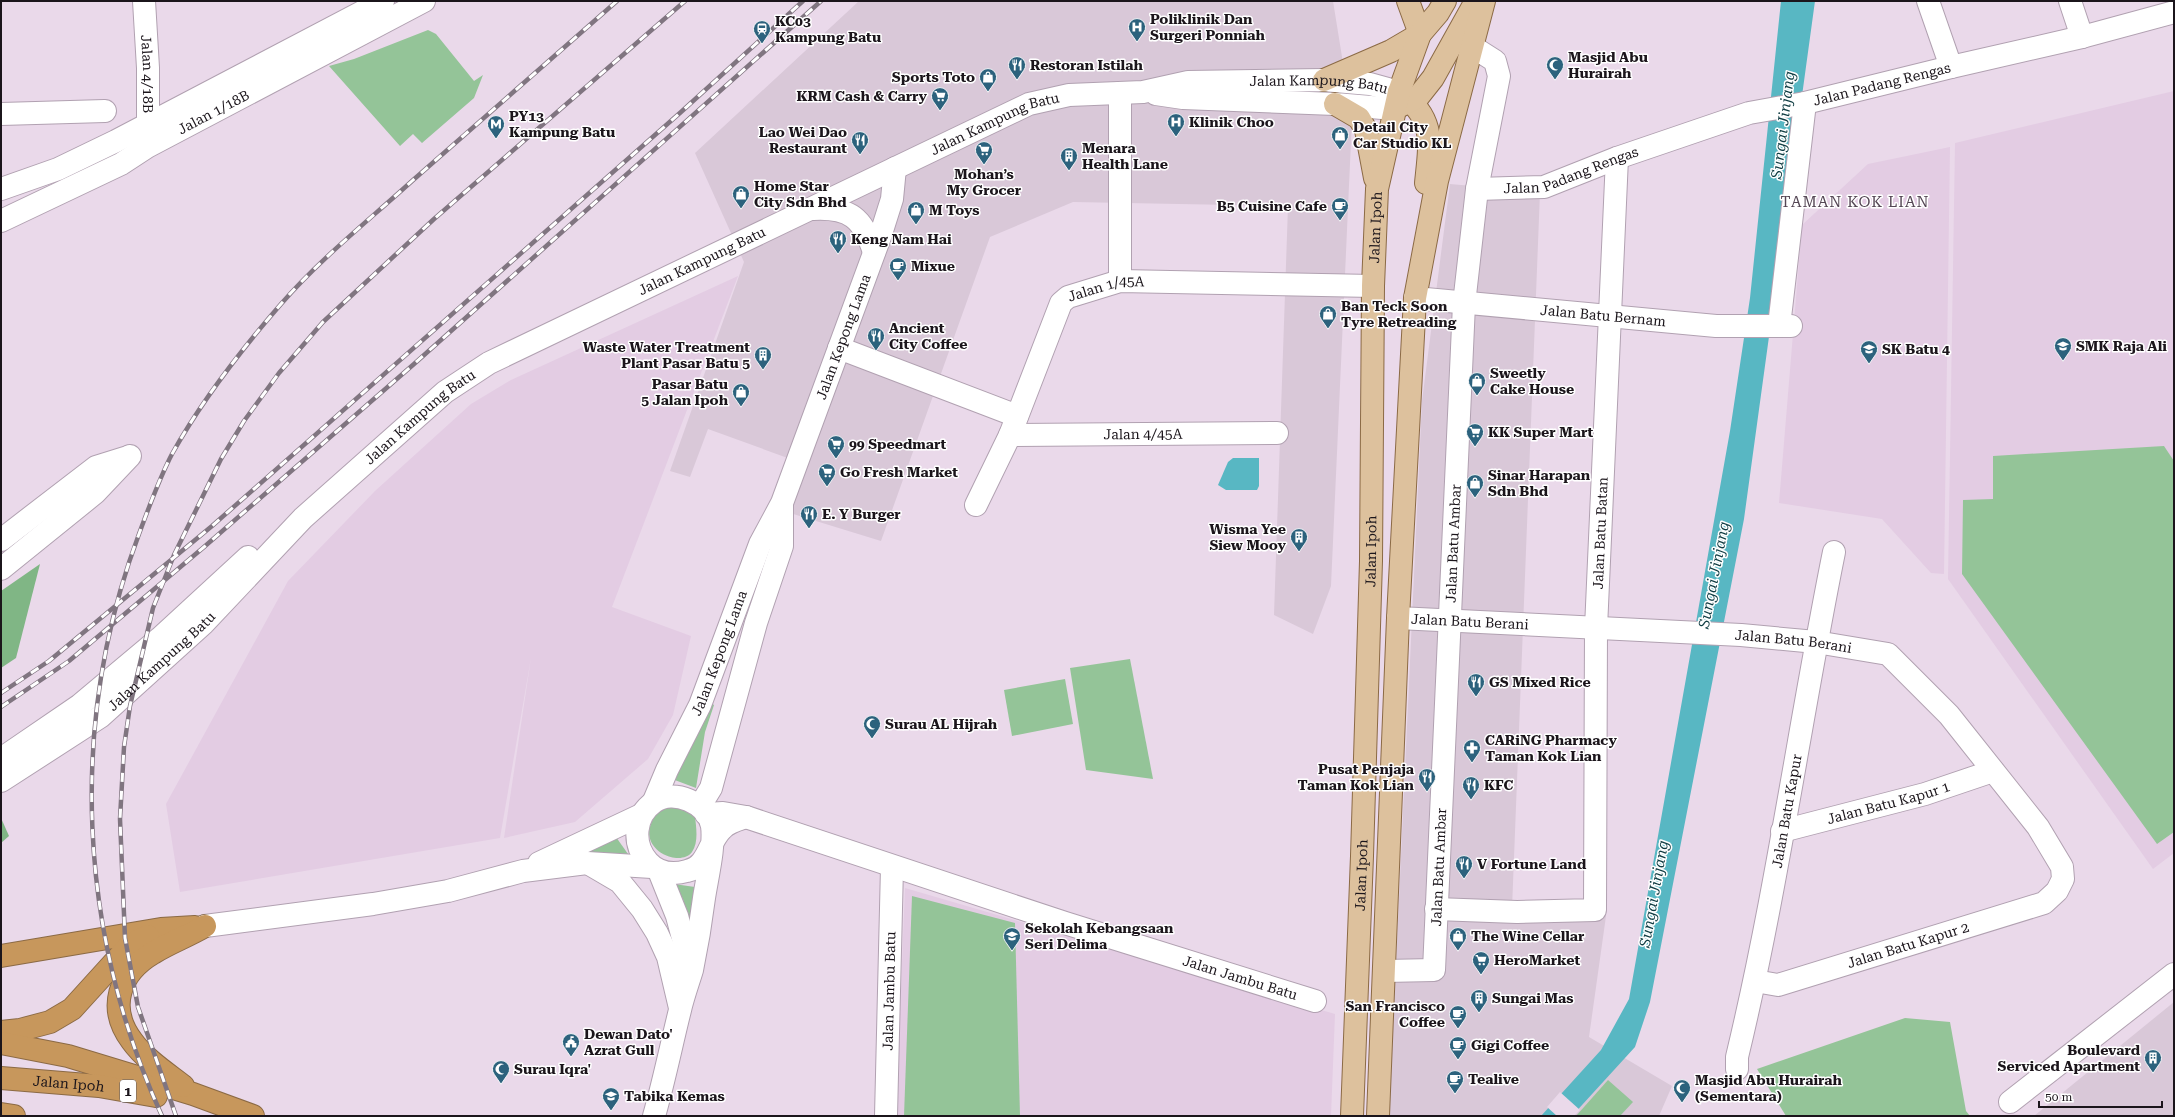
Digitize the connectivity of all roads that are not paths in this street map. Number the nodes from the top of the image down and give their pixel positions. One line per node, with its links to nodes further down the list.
1 (144, 1): 23 (street, Jalan 4/18B)
2 (383, 1): 23 (street, Jalan 1/18B)
3 (424, 1): 24 (street, Jalan 1/18B)
4 (1408, 1): 11 (main road)
5 (1445, 1): 11 (main road, Jalan Ipoh)
6 (1476, 1): 18 (main road)
7 (1484, 1): 13 (main road, Jalan Ipoh)
8 (1928, 1): 14 (street)
9 (2070, 1): 12 (street)
10 (2174, 12): 12 (street, Jalan Padang Rengas)
11 (1420, 34): 15 (main road); 18 (main road, Jalan Ipoh)
12 (2082, 37): 14 (street, Jalan Padang Rengas)
13 (1473, 47): 29 (street, Jalan Batu Ambar); 35 (main road, Jalan Ipoh)
14 (1951, 67): 20 (street, Jalan Padang Rengas)
15 (1324, 80): 16 (street, Jalan Kampung Batu); 18 (street, Jalan Kampung Batu)
16 (1143, 92): 17 (street, Jalan Kampung Batu); 19 (street, Jalan Kampung Batu)
17 (1120, 93): 26 (street, Jalan Kampung Batu); 33 (street)
18 (1401, 101): 19 (street, Jalan Kampung Batu); 28 (main road, Jalan Ipoh); 35 (main road)
19 (1334, 104): 28 (main road)
20 (1803, 104): 25 (street, Jalan Padang Rengas); 37 (street, Jalan Batu Bernam)
21 (105, 111): 22 (street)
22 (1, 114)
23 (148, 122): 24 (street, Jalan 4/18B); 27 (street, Jalan 1/18B)
24 (147, 147): 31 (street, Jalan 1/18B)
25 (1617, 158): 29 (street, Jalan Padang Rengas); 37 (street, Jalan Batu Batan)
26 (895, 168): 30 (street, Jalan Kampung Batu); 32 (street, Jalan Kepong Lama)
27 (1, 189)
28 (1377, 189): 34 (main road, Jalan Ipoh)
29 (1477, 189): 36 (street, Jalan Batu Ambar)
30 (807, 210): 32 (street); 44 (street, Jalan Kampung Batu)
31 (1, 221)
32 (874, 252): 38 (street, Jalan Kepong Lama)
33 (1120, 281): 34 (street, Jalan 1/45A); 39 (street, Jalan 1/45A)
34 (1373, 286): 87 (main road, Jalan Ipoh)
35 (1415, 298): 36 (street, Jalan Batu Bernam); 49 (main road, Jalan Ipoh)
36 (1464, 304): 37 (street, Jalan Batu Bernam); 50 (street, Jalan Batu Ambar)
37 (1609, 317): 51 (street, Jalan Batu Batan)
38 (839, 348): 39 (street); 42 (street, Jalan Kepong Lama)
39 (1013, 426): 40 (street, Jalan 4/45A); 43 (street, Jalan 1/45A)
40 (1277, 433)
41 (50, 502): 45 (street); 45 (street); 46 (street)
42 (782, 503): 56 (street, Jalan Kepong Lama); 57 (street, Jalan Kepong Lama)
43 (976, 505)
44 (303, 518): 53 (street, Jalan Kampung Batu); 55 (street, Jalan Kampung Batu)
45 (63, 519): 48 (street)
46 (1, 540)
47 (1834, 552): 52 (street, Jalan Batu Kapur)
48 (1, 569)
49 (1398, 618): 50 (street, Jalan Batu Berani); 71 (main road, Jalan Ipoh)
50 (1449, 620): 51 (street, Jalan Batu Berani); 66 (street, Jalan Batu Ambar)
51 (1596, 628): 52 (street, Jalan Batu Berani); 66 (street, Jalan Batu Batan)
52 (1816, 642): 54 (street, Jalan Batu Berani); 59 (street, Jalan Batu Kapur)
53 (1, 759)
54 (1993, 771): 59 (street, Jalan Batu Kapur 1); 65 (street, Jalan Batu Berani)
55 (1, 781)
56 (648, 808): 57 (street); 63 (street); 64 (street)
57 (703, 810): 58 (street, Jalan Jambu Batu); 60 (street)
58 (746, 816): 60 (street); 62 (street, Jalan Jambu Batu)
59 (1782, 831): 73 (street, Jalan Batu Kapur)
60 (711, 848): 63 (street); 70 (street)
61 (588, 863): 63 (street); 64 (street); 75 (street)
62 (892, 866): 74 (street, Jalan Jambu Batu); 86 (street, Jalan Jambu Batu)
63 (655, 869): 70 (street)
64 (523, 871): 67 (street)
65 (2057, 891): 73 (street, Jalan Batu Kapur 2)
66 (1436, 909): 71 (street, Jalan Batu Ambar)
67 (205, 926): 68 (highway); 80 (highway)
68 (161, 929): 69 (highway); 76 (highway)
69 (1, 956)
70 (692, 969): 75 (street)
71 (1385, 971): 88 (main road, Jalan Ipoh)
72 (2174, 974): 81 (street)
73 (1755, 981): 78 (street, Jalan Batu Kapur)
74 (1315, 1001)
75 (680, 1009): 85 (street)
76 (1, 1032)
77 (1, 1043): 80 (highway)
78 (1737, 1069)
79 (1, 1078): 84 (highway, Jalan Ipoh / 1)
80 (193, 1094): 84 (highway)
81 (2010, 1102)
82 (1, 1114): 83 (highway)
83 (14, 1116)
84 (253, 1116)
85 (654, 1116)
86 (886, 1116)
87 (1352, 1116)
88 (1378, 1116)

